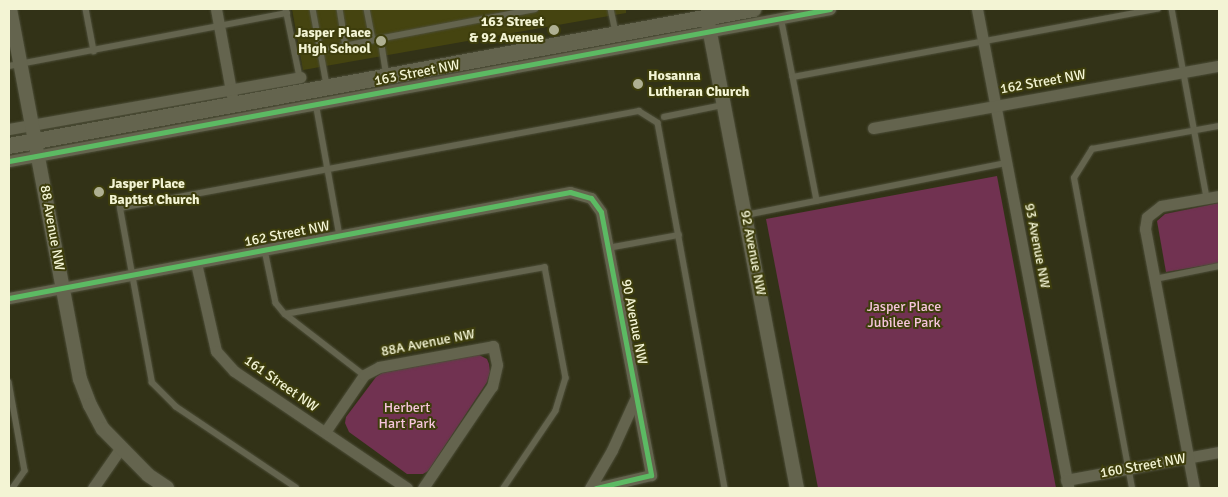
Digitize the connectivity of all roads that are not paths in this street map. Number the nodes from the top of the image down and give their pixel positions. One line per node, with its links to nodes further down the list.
1 (10, 9): 25 (street, 88 Avenue NW)
2 (86, 9): 23 (lane)
3 (216, 9): 17 (street)
4 (313, 9): 24 (lane)
5 (340, 9): 22 (lane)
6 (367, 9): 20 (lane)
7 (535, 9): 19 (lane)
8 (611, 9): 18 (lane)
9 (753, 9): 16 (main road, 163 Street NW)
10 (830, 9): 15 (street, 163 Street NW)
11 (977, 9): 21 (street, 93 Avenue NW)
12 (1158, 9): 21 (lane)
13 (1172, 9): 27 (lane)
14 (286, 11): 17 (lane); 28 (lane)
15 (781, 17): 16 (street, 163 Street NW); 30 (lane)
16 (708, 19): 18 (main road, 163 Street NW); 33 (street, 163 Street NW); 35 (street, 92 Avenue NW)
17 (219, 27): 23 (lane); 31 (street)
18 (616, 34): 29 (main road, 163 Street NW)
19 (381, 39): 20 (lane); 29 (lane)
20 (373, 40): 22 (lane)
21 (983, 41): 30 (lane); 36 (street, 93 Avenue NW)
22 (346, 46): 24 (lane)
23 (94, 50): 25 (lane)
24 (321, 51): 32 (lane)
25 (15, 65): 38 (street, 88 Avenue NW)
26 (1219, 66): 27 (street, 162 Street NW)
27 (1184, 73): 36 (street, 162 Street NW); 42 (lane)
28 (300, 77): 31 (street)
29 (387, 77): 32 (main road, 163 Street NW)
30 (793, 77): 51 (lane)
31 (231, 88): 34 (street); 38 (street)
32 (327, 88): 34 (main road, 163 Street NW)
33 (316, 103): 44 (street, 163 Street NW); 47 (lane)
34 (233, 105): 44 (main road, 163 Street NW)
35 (725, 105): 37 (lane); 52 (street, 92 Avenue NW)
36 (995, 105): 40 (street, 162 Street NW); 46 (street, 93 Avenue NW)
37 (664, 117)
38 (33, 125): 41 (street); 44 (street, 88 Avenue NW)
39 (1219, 126): 42 (lane)
40 (873, 128)
41 (9, 129)
42 (1194, 130): 50 (lane); 71 (lane)
43 (9, 146): 44 (main road, 163 Street NW)
44 (38, 148): 45 (street, 163 Street NW); 61 (street, 88 Avenue NW)
45 (9, 161)
46 (1006, 164): 51 (lane); 72 (street, 93 Avenue NW)
47 (327, 170): 53 (lane); 54 (lane); 59 (lane)
48 (570, 192): 54 (street, 162 Street NW); 55 (street, 90 Avenue NW)
49 (1219, 196): 50 (street)
50 (1207, 198): 60 (street)
51 (816, 201): 52 (lane)
52 (746, 215): 83 (street, 92 Avenue NW)
53 (679, 235): 55 (lane); 82 (lane)
54 (340, 236): 56 (street, 162 Street NW)
55 (608, 248): 66 (street, 90 Avenue NW)
56 (265, 250): 57 (street, 162 Street NW); 63 (lane)
57 (196, 263): 59 (street, 162 Street NW); 67 (street, 161 Street NW)
58 (1219, 266): 60 (lane)
59 (132, 275): 61 (street, 162 Street NW); 76 (lane)
60 (1155, 279): 70 (street)
61 (62, 288): 62 (street, 162 Street NW); 68 (street, 88 Avenue NW)
62 (9, 298)
63 (284, 314): 64 (lane); 79 (lane)
64 (364, 375): 67 (street); 78 (street, 88A Avenue NW)
65 (9, 382): 73 (lane)
66 (636, 397): 80 (street); 81 (street, 90 Avenue NW)
67 (325, 432): 77 (street, 161 Street NW)
68 (120, 449): 74 (street); 75 (street)
69 (1219, 452): 70 (street, 160 Street NW)
70 (1188, 458): 71 (street, 160 Street NW); 85 (street)
71 (1128, 469): 72 (street, 160 Street NW); 84 (lane)
72 (1067, 484)
73 (13, 488)
74 (92, 488)
75 (167, 488)
76 (296, 488)
77 (407, 488)
78 (423, 488)
79 (504, 488)
80 (590, 488)
81 (596, 488)
82 (725, 488)
83 (797, 488)
84 (1132, 488)
85 (1194, 488)

